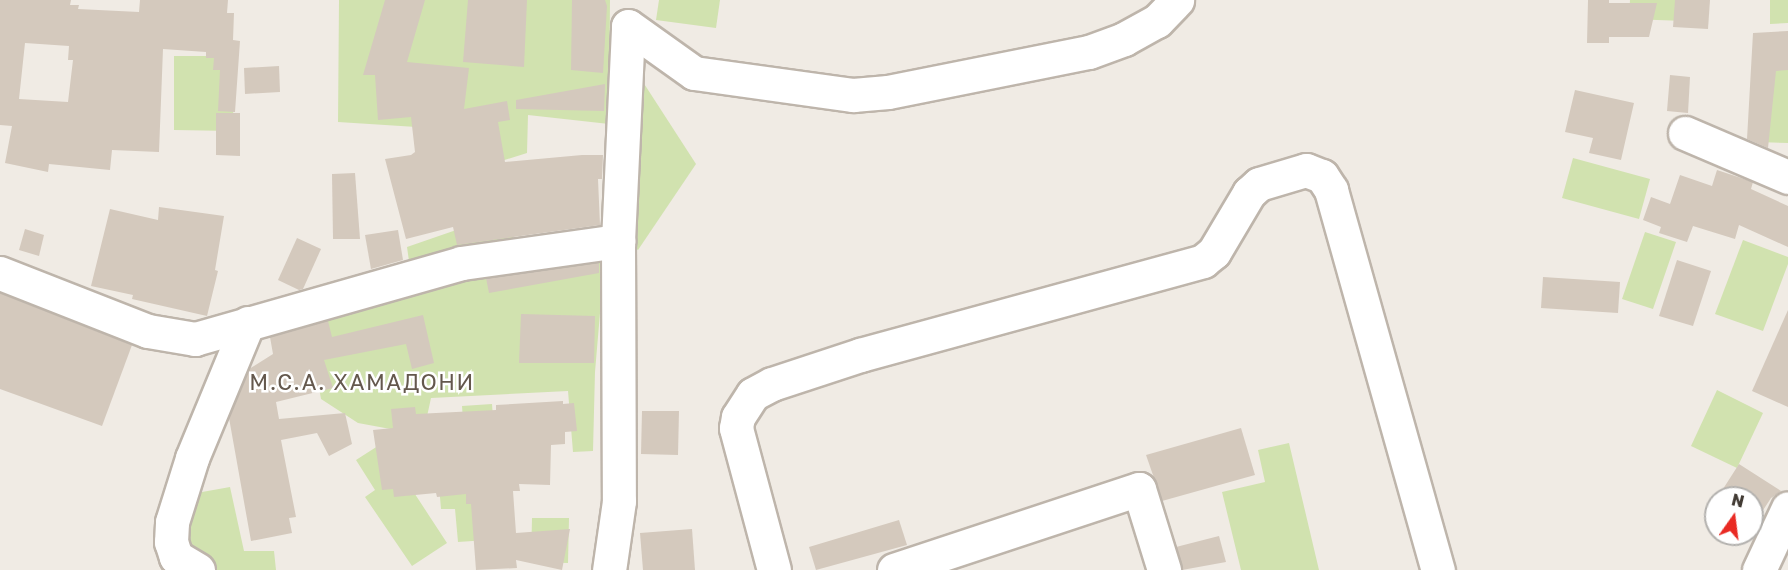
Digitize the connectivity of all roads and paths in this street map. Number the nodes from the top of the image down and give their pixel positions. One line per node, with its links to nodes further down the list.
1 (1177, 0): 2 (street)
2 (631, 13): 5 (street)
3 (1685, 133): 4 (street)
4 (1788, 177)
5 (618, 241): 7 (street); 10 (street)
6 (0, 273): 7 (street)
7 (248, 323): 9 (street)
8 (1788, 508): 15 (street)
9 (198, 570)
10 (609, 570)
11 (774, 570): 14 (street)
12 (894, 570): 13 (street)
13 (1164, 570)
14 (1438, 570)
15 (1759, 570)

